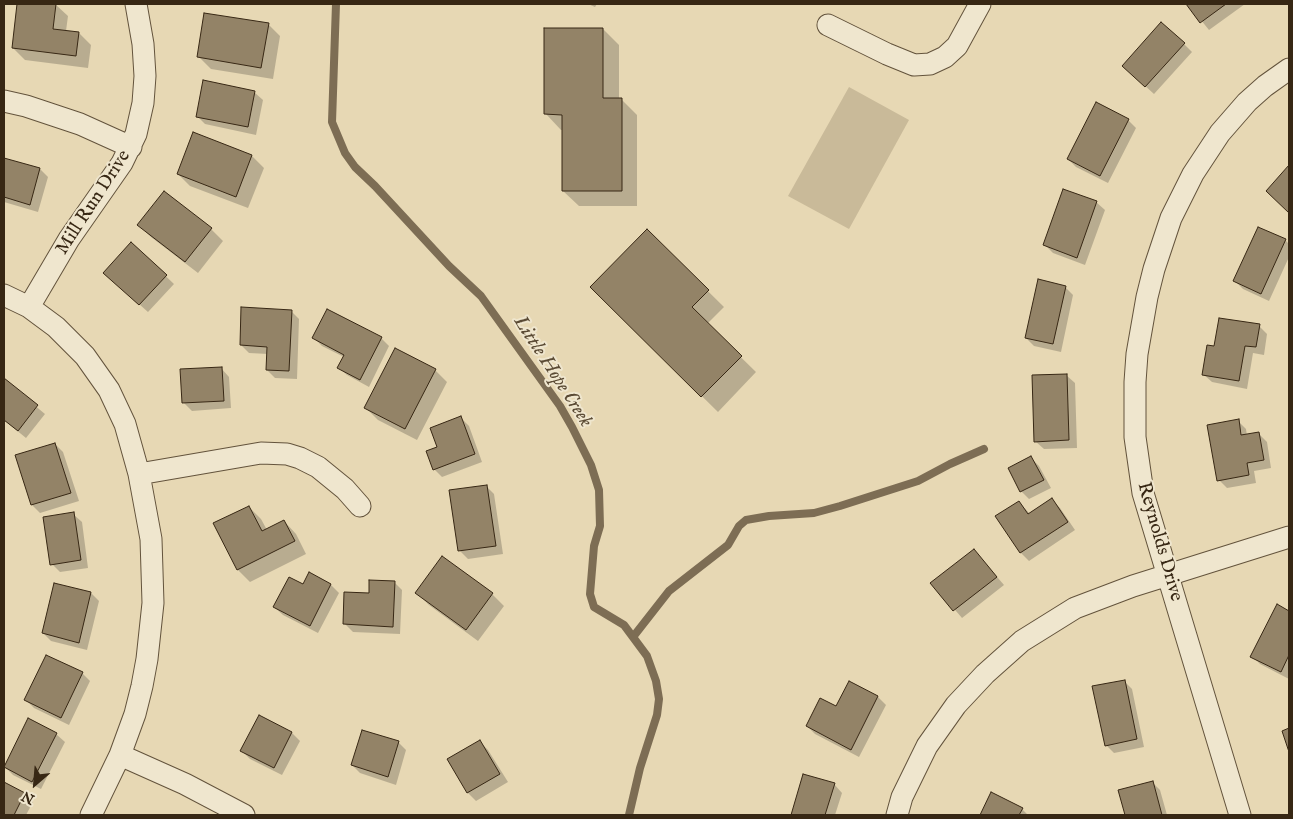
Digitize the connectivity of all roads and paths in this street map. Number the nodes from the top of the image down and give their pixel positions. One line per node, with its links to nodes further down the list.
1 (136, 4): 6 (street, Mill Run Drive)
2 (980, 4): 3 (street)
3 (828, 25)
4 (1289, 69): 12 (street, Reynolds Drive)
5 (4, 101): 6 (street)
6 (131, 147): 8 (street, Mill Run Drive)
7 (4, 295): 8 (street)
8 (29, 307): 9 (street)
9 (139, 474): 10 (street); 13 (street)
10 (360, 506)
11 (1289, 537): 12 (street)
12 (1167, 575): 16 (street); 17 (street, Reynolds Drive)
13 (120, 755): 14 (street); 15 (street)
14 (91, 815)
15 (244, 815)
16 (897, 815)
17 (1240, 815)

